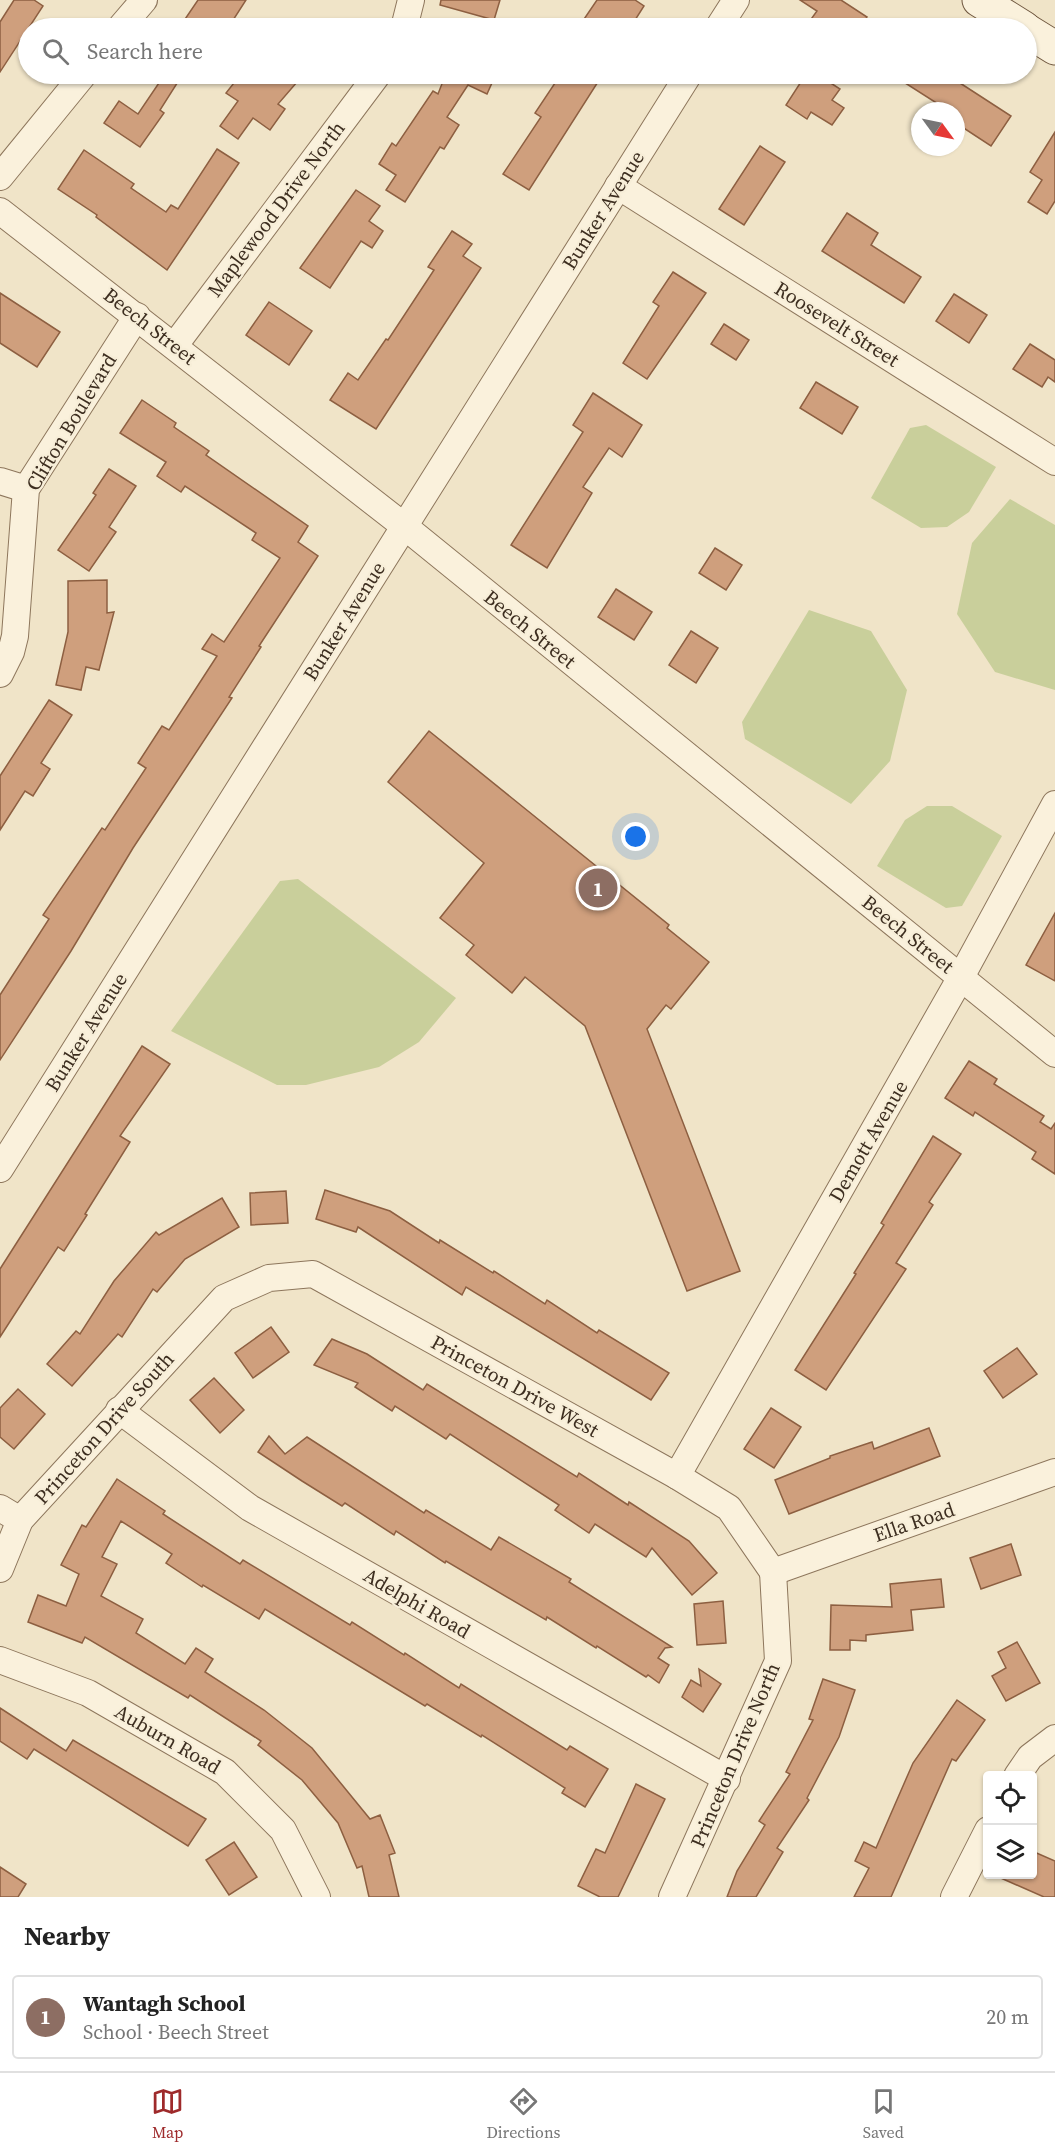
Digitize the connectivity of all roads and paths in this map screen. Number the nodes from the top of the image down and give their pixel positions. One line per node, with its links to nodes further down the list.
1 (144, 0): 5 (street)
2 (411, 0): 6 (street)
3 (736, 0): 7 (street)
4 (980, 0): 8 (main road)
5 (129, 18)
6 (406, 18)
7 (724, 18)
8 (1008, 18)
9 (1037, 37): 10 (main road)
10 (1055, 48)
11 (76, 84): 14 (street)
12 (371, 84): 18 (street, Maplewood Drive North)
13 (683, 84): 15 (street, Bunker Avenue)
14 (0, 177)
15 (618, 186): 19 (street, Roosevelt Street); 22 (street, Bunker Avenue)
16 (0, 211): 17 (street, Beech Street)
17 (137, 316): 18 (street, Beech Street); 21 (street, Clifton Boulevard)
18 (175, 345): 22 (street, Beech Street)
19 (1055, 462)
20 (0, 481): 21 (street)
21 (26, 489): 23 (street, Clifton Boulevard)
22 (404, 526): 25 (street, Beech Street); 27 (street, Bunker Avenue)
23 (0, 674)
24 (1055, 804): 25 (street, Demott Avenue)
25 (961, 977): 26 (street, Beech Street); 31 (street, Demott Avenue)
26 (1055, 1054)
27 (0, 1168)
28 (224, 1298): 29 (street, Princeton Drive South); 31 (street, Princeton Drive West)
29 (119, 1410): 32 (street, Princeton Drive South); 38 (street, Adelphi Road)
30 (1055, 1472): 34 (street, Ella Road)
31 (677, 1476): 34 (street, Princeton Drive West)
32 (10, 1514): 33 (street, Princeton Drive South)
33 (0, 1569)
34 (773, 1572): 38 (street, Princeton Drive North)
35 (0, 1660): 40 (street, Auburn Road)
36 (1055, 1737): 37 (street)
37 (1020, 1771)
38 (727, 1779): 41 (street, Princeton Drive North)
39 (983, 1838): 42 (street)
40 (317, 1897)
41 (672, 1897)
42 (954, 1897)

